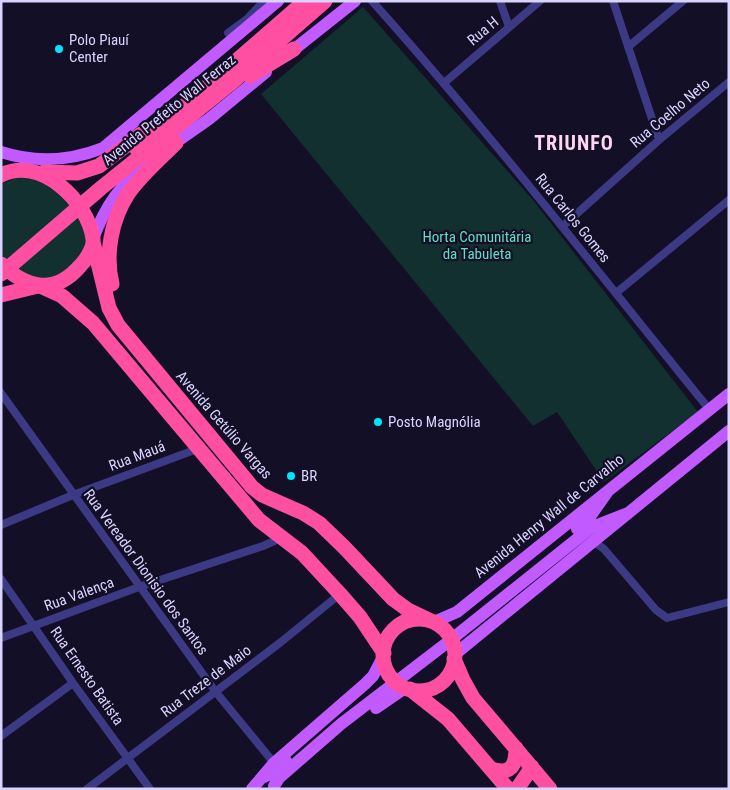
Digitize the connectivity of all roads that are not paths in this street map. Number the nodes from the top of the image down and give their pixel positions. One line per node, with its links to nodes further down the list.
1 (264, 1): 14 (street)
2 (278, 1): 22 (main road, Avenida Prefeito Wall Ferraz)
3 (288, 1): 13 (highway)
4 (305, 1): 13 (highway, Avenida Prefeito Wall Ferraz)
5 (325, 1): 19 (highway, Avenida Prefeito Wall Ferraz)
6 (355, 1): 16 (main road, Avenida Prefeito Wall Ferraz)
7 (372, 1): 18 (street, Rua Carlos Gomes)
8 (500, 1): 12 (street)
9 (540, 1): 12 (street, Rua H)
10 (613, 1): 15 (street)
11 (683, 1): 15 (street)
12 (509, 27): 18 (street, Rua H)
13 (272, 30): 19 (highway, Avenida Prefeito Wall Ferraz)
14 (228, 33)
15 (628, 47): 21 (street)
16 (294, 49): 19 (highway); 20 (main road, Avenida Prefeito Wall Ferraz)
17 (729, 82): 21 (street, Rua Coelho Neto)
18 (444, 83): 25 (street, Rua Carlos Gomes)
19 (206, 95): 20 (highway, Avenida Prefeito Wall Ferraz); 23 (highway)
20 (174, 130): 26 (main road, Avenida Prefeito Wall Ferraz); 27 (highway, Avenida Prefeito Wall Ferraz); 33 (highway)
21 (659, 140): 25 (street, Rua Coelho Neto)
22 (1, 152)
23 (11, 170): 26 (highway, Avenida Getúlio Vargas)
24 (729, 200): 31 (street)
25 (563, 226): 31 (street, Rua Carlos Gomes)
26 (93, 240): 30 (highway); 33 (highway, Avenida Getúlio Vargas)
27 (31, 242): 28 (highway); 29 (highway)
28 (1, 263): 30 (highway)
29 (1, 274)
30 (39, 286): 32 (highway); 38 (highway)
31 (616, 293): 36 (street, Rua Carlos Gomes)
32 (1, 295)
33 (156, 372): 50 (highway, Avenida Getúlio Vargas)
34 (1, 393): 40 (street, Rua Vereador Dionisio dos Santos)
35 (729, 394): 36 (main road, Avenida Henry Wall de Carvalho)
36 (709, 410): 39 (main road, Avenida Henry Wall de Carvalho)
37 (729, 430): 41 (main road)
38 (200, 448): 40 (street, Rua Mauá); 44 (highway)
39 (608, 491): 42 (main road); 50 (main road, Avenida Henry Wall de Carvalho)
40 (73, 495): 43 (street, Rua Mauá); 47 (street, Rua Vereador Dionisio dos Santos)
41 (628, 513): 42 (main road); 45 (main road)
42 (590, 524): 64 (main road); 65 (main road)
43 (1, 525)
44 (281, 538): 47 (street, Rua Valença); 48 (highway)
45 (593, 541): 49 (street); 54 (main road)
46 (1, 579): 51 (street, Rua Ernesto Batista)
47 (139, 587): 51 (street, Rua Valença); 57 (street, Rua Vereador Dionisio dos Santos)
48 (340, 594): 53 (highway); 57 (street, Rua Treze de Maio)
49 (729, 602)
50 (432, 622): 53 (highway, Avenida Henry Wall de Carvalho); 54 (highway, Avenida Getúlio Vargas)
51 (34, 625): 52 (street, Rua Valença); 55 (street, Rua Ernesto Batista)
52 (1, 638)
53 (384, 651): 56 (highway); 61 (main road)
54 (454, 657): 56 (highway); 59 (highway, Avenida Getúlio Vargas)
55 (73, 683): 58 (street); 60 (street, Rua Ernesto Batista)
56 (413, 689): 63 (highway); 65 (main road)
57 (214, 691): 60 (street, Rua Treze de Maio); 61 (street, Rua Vereador Dionisio dos Santos)
58 (1, 736)
59 (516, 748): 62 (highway, Avenida Getúlio Vargas); 63 (highway)
60 (127, 757): 66 (street, Rua Treze de Maio); 67 (street, Rua Ernesto Batista)
61 (274, 763): 64 (main road)
62 (532, 767): 70 (highway); 71 (highway, Avenida Getúlio Vargas)
63 (491, 769): 69 (highway)
64 (264, 776): 68 (main road)
65 (273, 787)
66 (87, 789)
67 (150, 789)
68 (252, 789)
69 (508, 789)
70 (517, 789)
71 (550, 789)

